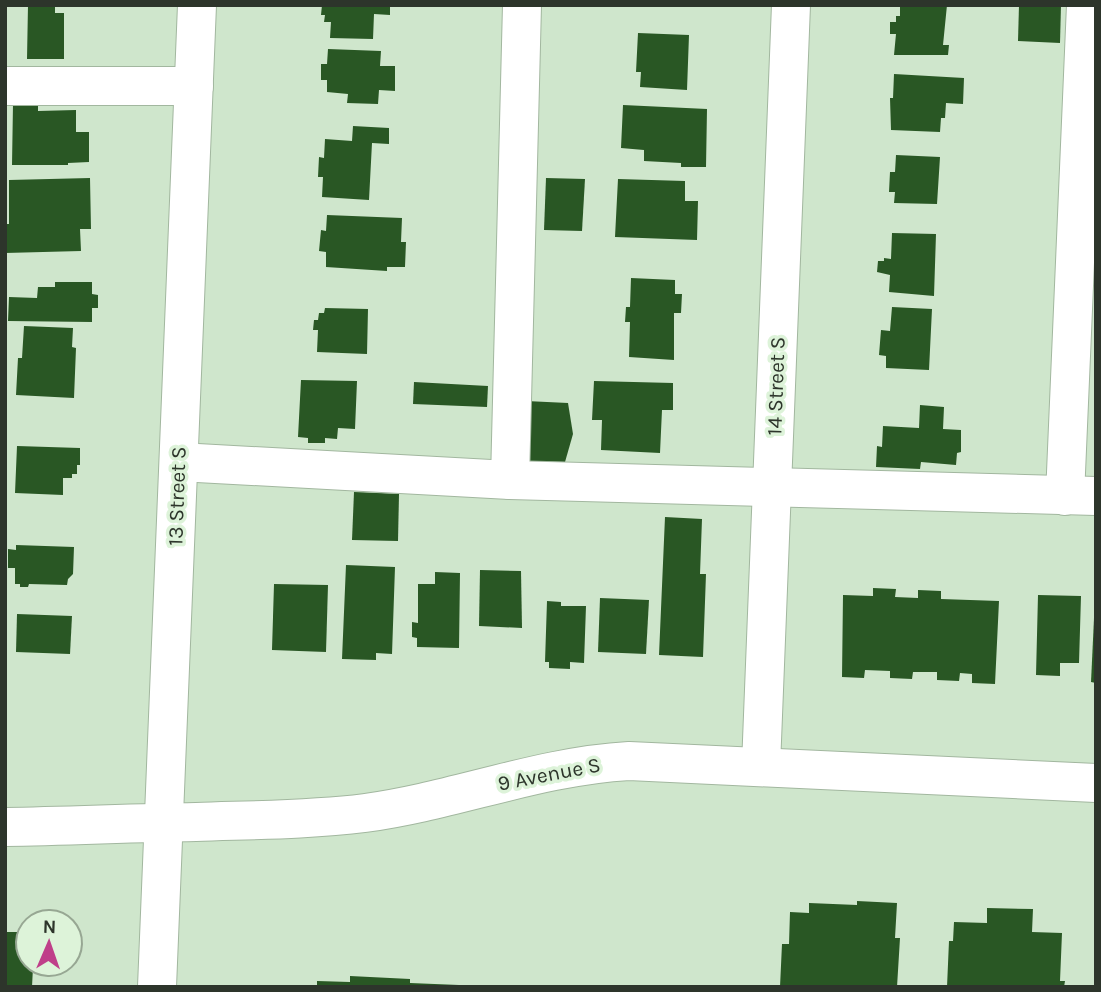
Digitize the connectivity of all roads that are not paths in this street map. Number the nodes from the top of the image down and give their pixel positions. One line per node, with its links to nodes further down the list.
1 (197, 5): 6 (street, 13 Street S)
2 (522, 5): 8 (street)
3 (791, 5): 9 (street, 14 Street S)
4 (1086, 5): 10 (street)
5 (5, 86): 6 (street)
6 (194, 86): 7 (street, 13 Street S)
7 (179, 462): 8 (street); 13 (street, 13 Street S)
8 (510, 480): 9 (street)
9 (772, 488): 10 (street); 11 (street, 14 Street S)
10 (1081, 496)
11 (761, 766): 12 (street, 9 Avenue S); 13 (street, 9 Avenue S)
12 (1096, 783)
13 (164, 822): 14 (street, 9 Avenue S); 15 (street, 13 Street S)
14 (5, 827)
15 (157, 987)

